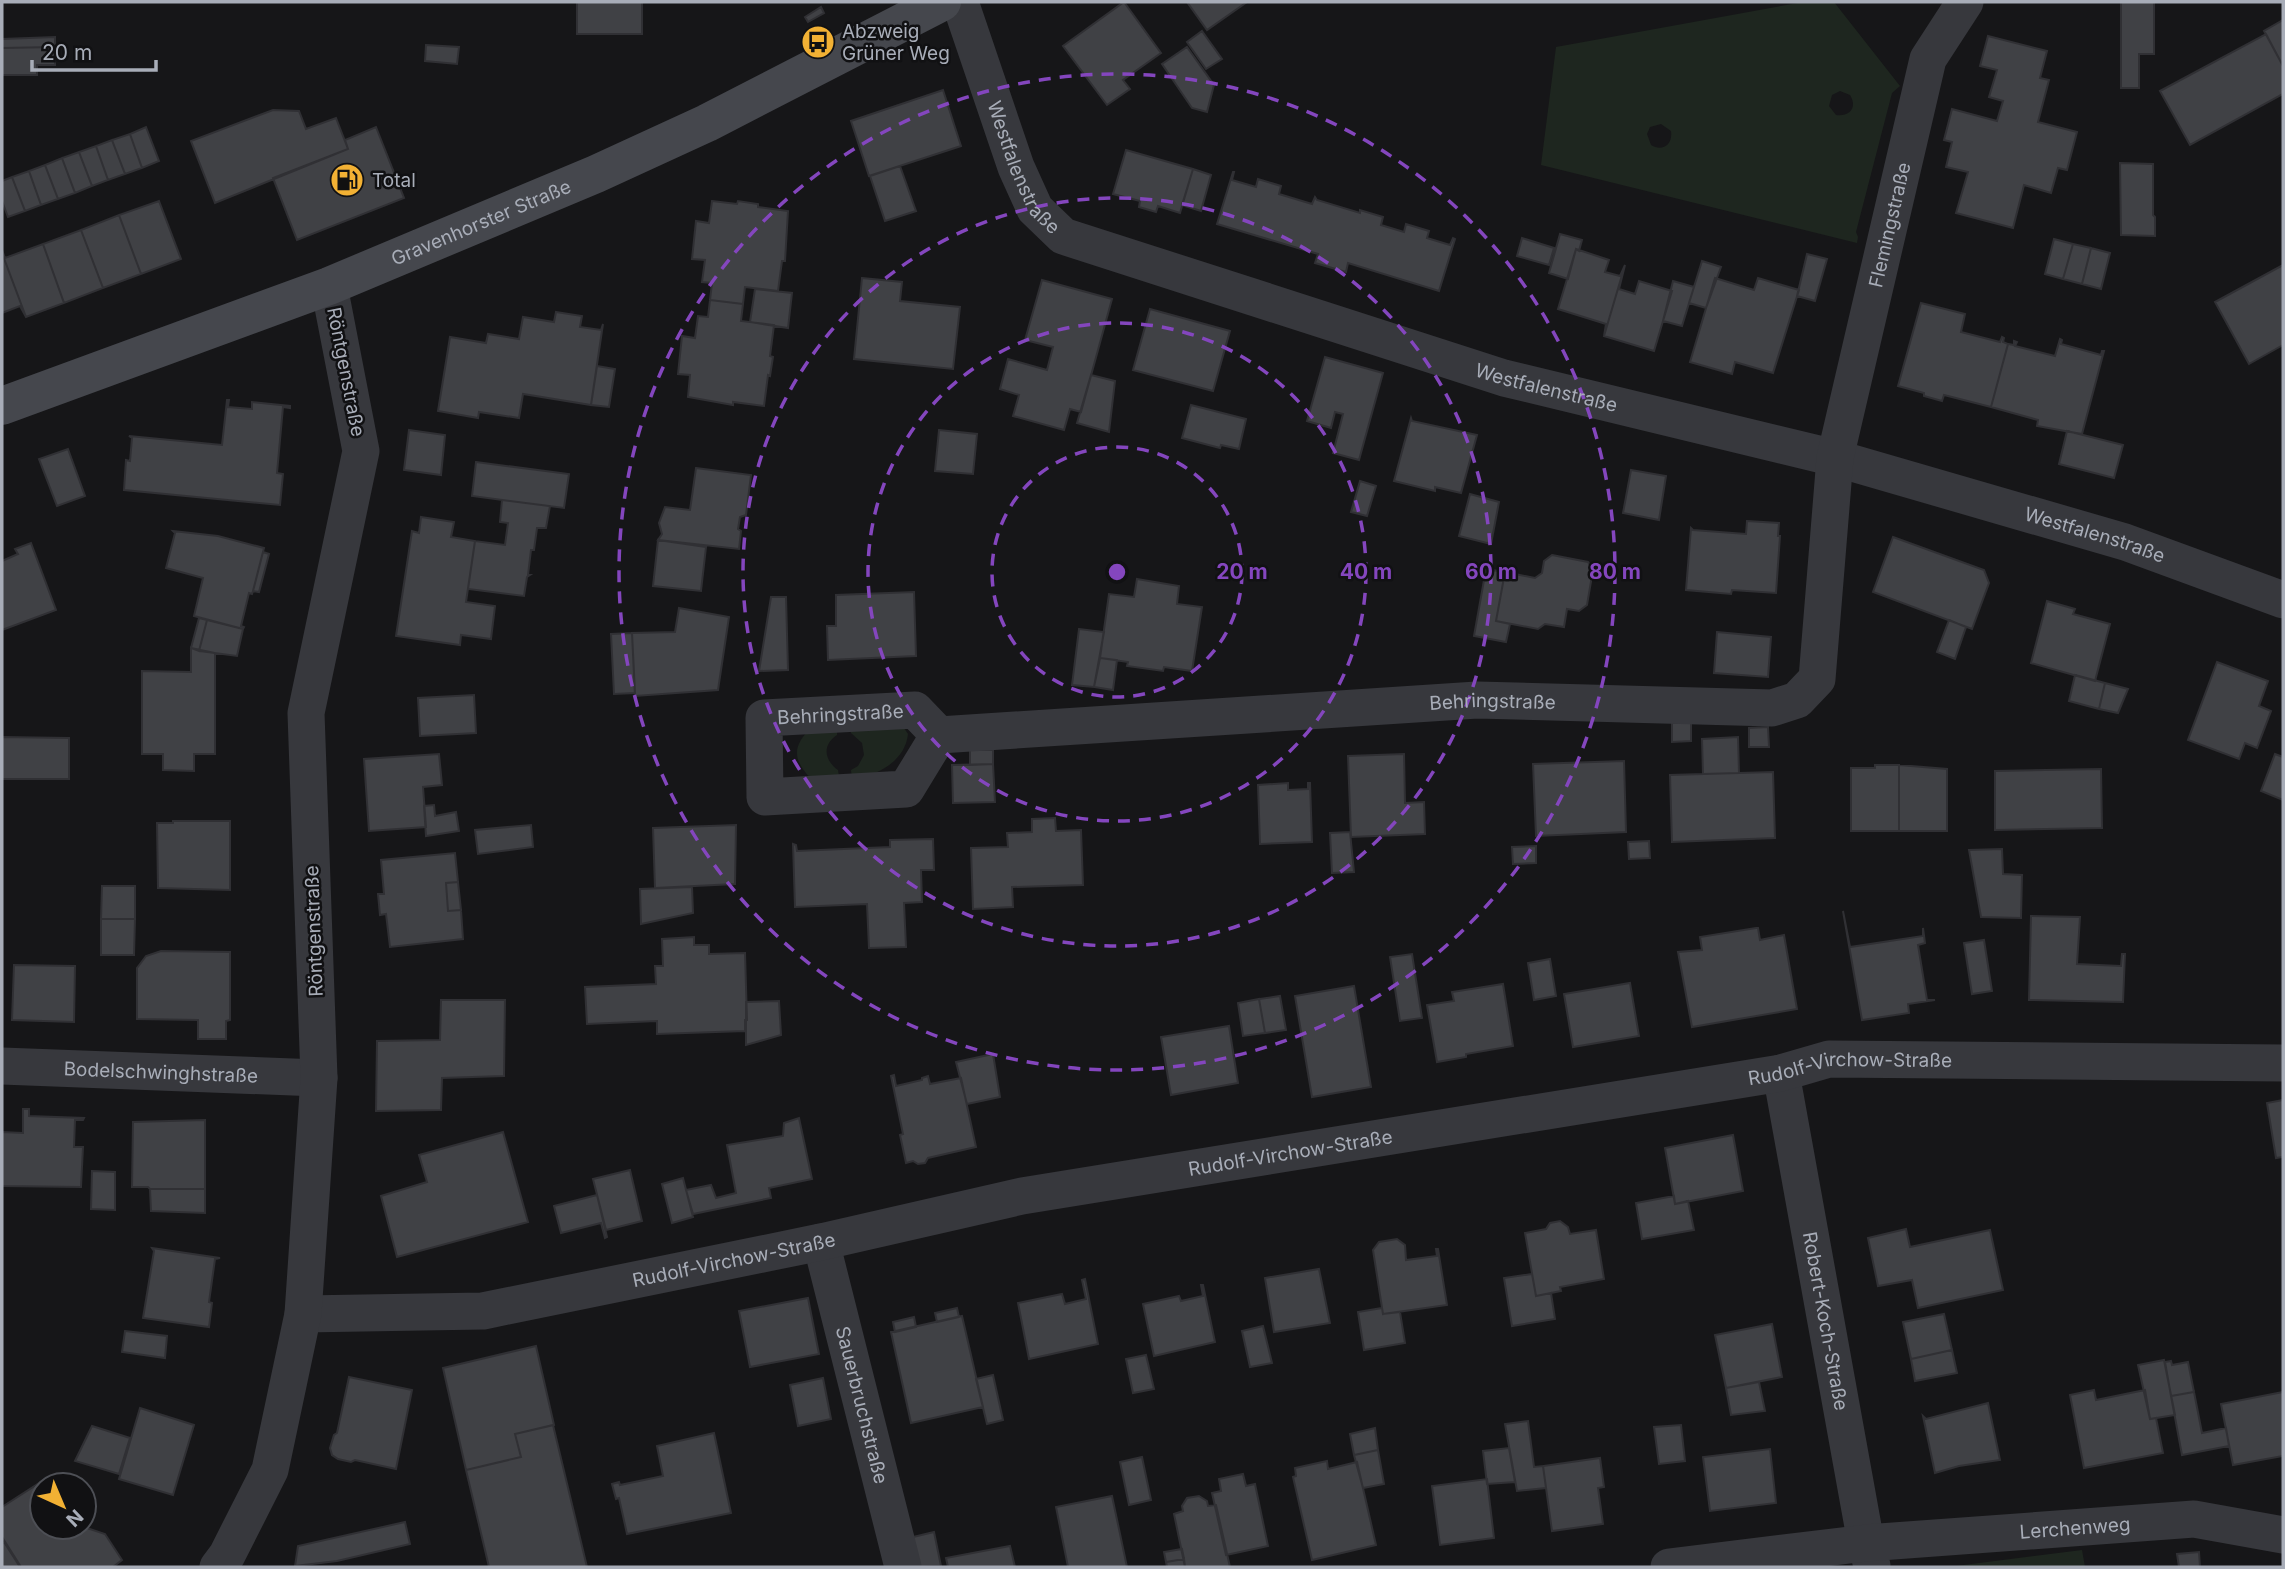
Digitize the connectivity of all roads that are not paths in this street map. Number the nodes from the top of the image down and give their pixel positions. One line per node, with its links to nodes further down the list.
1 (942, 2): 4 (main road, Gravenhorster Straße)
2 (960, 2): 6 (street, Westfalenstraße)
3 (1965, 2): 6 (street, Flemingstraße)
4 (329, 286): 5 (main road, Gravenhorster Straße); 12 (street, Röntgenstraße)
5 (2, 406)
6 (1835, 458): 7 (street, Westfalenstraße); 8 (street, Behringstraße)
7 (2283, 600)
8 (939, 735): 8 (street, Behringstraße)
9 (2283, 1063): 11 (street, Rudolf-Virchow-Straße)
10 (2, 1066): 12 (street, Bodelschwinghstraße)
11 (1781, 1073): 13 (street, Rudolf-Virchow-Straße); 16 (street, Robert-Koch-Straße)
12 (319, 1078): 14 (street, Röntgenstraße)
13 (821, 1242): 14 (street, Rudolf-Virchow-Straße); 18 (street, Sauerbruchstraße)
14 (303, 1314): 17 (street, Röntgenstraße)
15 (2283, 1535): 16 (street, Lerchenweg)
16 (1869, 1555): 19 (street)
17 (218, 1567)
18 (903, 1567)
19 (1669, 1567)

